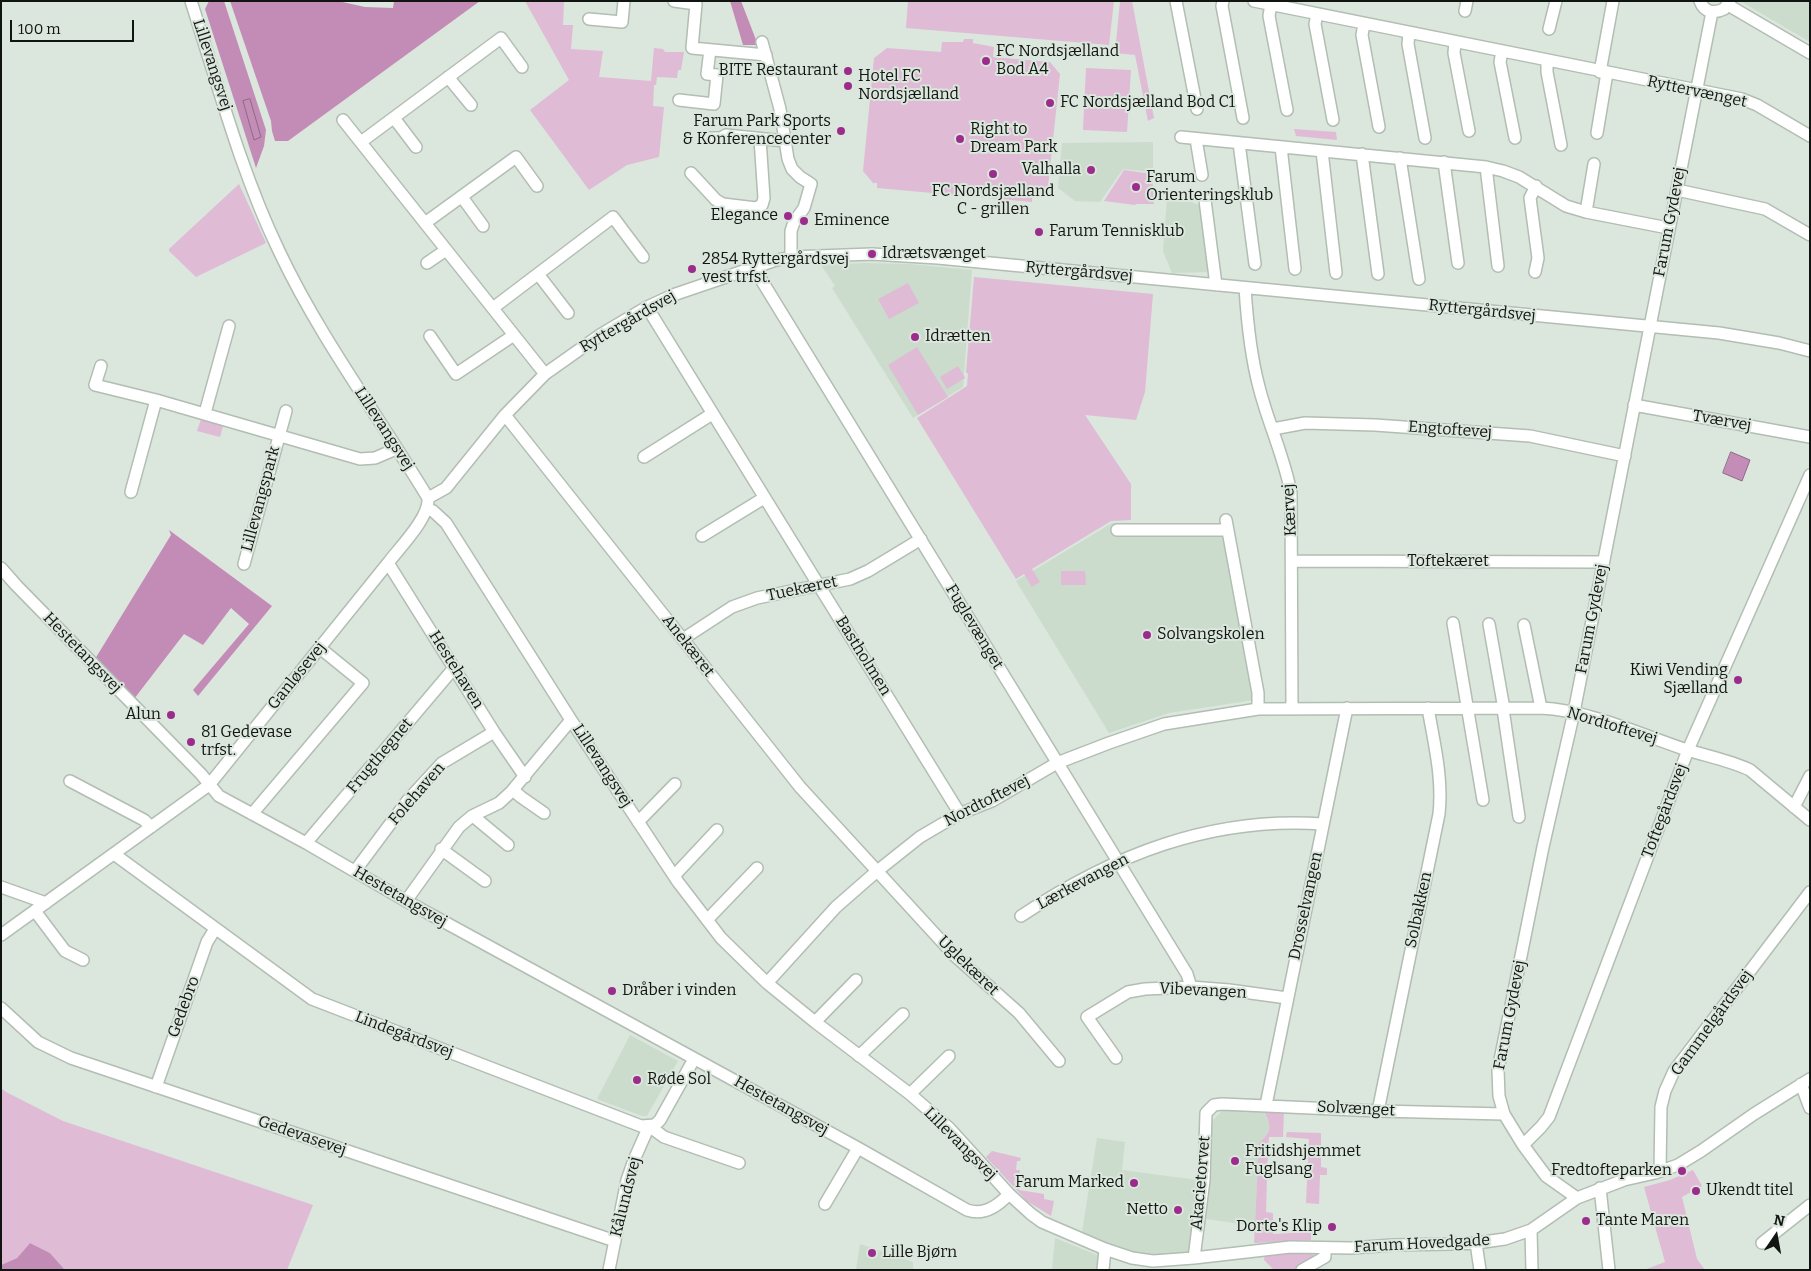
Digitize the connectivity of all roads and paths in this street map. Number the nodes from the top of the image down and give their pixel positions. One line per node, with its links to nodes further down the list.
1 (191, 1): 106 (street, Lillevangsvej)
2 (624, 1): 14 (street)
3 (674, 1): 20 (street)
4 (1176, 1): 31 (street)
5 (1223, 1): 34 (street)
6 (1254, 1): 11 (street, Ryttervænget)
7 (1556, 1): 16 (street)
8 (1613, 1): 26 (street)
9 (1700, 1): 12 (street)
10 (1729, 3): 12 (street); 22 (street)
11 (1271, 4): 13 (street, Ryttervænget); 32 (street)
12 (1712, 12): 28 (street, Farum Gydevej)
13 (1317, 14): 15 (street, Ryttervænget); 36 (street)
14 (589, 19)
15 (1364, 24): 17 (street, Ryttervænget); 37 (street)
16 (1549, 29)
17 (1409, 33): 19 (street, Ryttervænget); 43 (street)
18 (762, 42): 23 (street)
19 (1456, 42): 21 (street, Ryttervænget); 38 (street)
20 (710, 50): 23 (street); 29 (street)
21 (1502, 51): 24 (street, Ryttervænget); 44 (street)
22 (1810, 53)
23 (766, 55): 47 (street)
24 (1547, 60): 26 (street, Ryttervænget); 50 (street)
25 (522, 67): 27 (street)
26 (1604, 72): 28 (street, Ryttervænget); 39 (street)
27 (448, 77): 30 (street); 33 (street)
28 (1696, 91): 40 (street, Ryttervænget); 63 (street, Farum Gydevej)
29 (679, 100)
30 (471, 106)
31 (1197, 109)
32 (1287, 110)
33 (394, 118): 48 (street); 51 (street)
34 (1243, 118)
35 (343, 120): 48 (street)
36 (1333, 120)
37 (1379, 127)
38 (1469, 131)
39 (1597, 133)
40 (1810, 136)
41 (1181, 137): 46 (street)
42 (704, 138): 45 (street)
43 (1425, 138)
44 (1515, 138)
45 (760, 139): 47 (street); 59 (street)
46 (1196, 139): 49 (street); 60 (street)
47 (785, 141): 73 (street)
48 (361, 142): 67 (street)
49 (1239, 143): 52 (street); 76 (street)
50 (1561, 145)
51 (416, 147)
52 (1281, 147): 53 (street); 79 (street)
53 (1322, 151): 54 (street); 81 (street)
54 (1362, 154): 55 (street); 83 (street)
55 (1400, 158): 56 (street); 84 (street)
56 (1444, 162): 58 (street); 75 (street)
57 (1594, 164): 66 (street)
58 (1486, 168): 62 (street); 77 (street)
59 (691, 173)
60 (1202, 174)
61 (537, 186): 64 (street)
62 (1536, 186): 66 (street); 80 (street)
63 (1677, 190): 69 (street, Farum Gydevej); 70 (street)
64 (462, 197): 67 (street); 68 (street)
65 (1205, 200): 85 (street)
66 (1586, 212): 69 (street)
67 (425, 223): 71 (street)
68 (483, 226)
69 (1668, 228): 91 (street, Farum Gydevej)
70 (1810, 235)
71 (446, 250): 74 (street); 88 (street)
72 (643, 256): 82 (street)
73 (791, 257): 78 (street, Ryttergårdsvej); 85 (street, Ryttergårdsvej)
74 (427, 263)
75 (1458, 263)
76 (1255, 264)
77 (1498, 266)
78 (754, 268): 87 (street, Ryttergårdsvej); 115 (street, Fuglevænget)
79 (1295, 269)
80 (1535, 272)
81 (1336, 273)
82 (538, 274): 88 (street); 89 (street)
83 (1378, 274)
84 (1419, 279)
85 (1216, 285): 86 (street, Ryttergårdsvej)
86 (1245, 288): 91 (street, Ryttergårdsvej); 103 (street, Kærvej)
87 (647, 307): 96 (street, Ryttergårdsvej); 101 (street, Bastholmen)
88 (493, 308): 92 (street)
89 (568, 313)
90 (228, 326): 100 (street)
91 (1650, 327): 94 (street, Ryttergårdsvej); 98 (street, Farum Gydevej)
92 (514, 335): 93 (street); 96 (street)
93 (430, 336)
94 (1810, 351)
95 (101, 366): 97 (street, Lillevangspark)
96 (546, 374): 102 (street, Ryttergårdsvej)
97 (156, 400): 100 (street, Lillevangspark); 110 (street)
98 (1634, 405): 105 (street, Tværvej); 107 (street, Farum Gydevej)
99 (286, 411): 104 (street, Lillevangspark)
100 (205, 414): 104 (street, Lillevangspark)
101 (712, 414): 108 (street); 111 (street, Bastholmen)
102 (505, 415): 112 (street, Ryttergårdsvej); 125 (street, Anekæret)
103 (1273, 429): 107 (street, Engtoftevej); 116 (street, Kærvej)
104 (279, 434): 106 (street, Lillevangspark); 119 (street, Lillevangspark)
105 (1810, 437)
106 (396, 448): 112 (street, Lillevangsvej)
107 (1625, 456): 117 (street, Farum Gydevej)
108 (644, 457)
109 (1810, 475): 138 (street, Toftegårdsvej)
110 (131, 492)
111 (764, 498): 114 (street); 121 (street, Bastholmen)
112 (427, 503): 118 (street, Ganløsevej); 136 (street, Lillevangsvej)
113 (1117, 530): 133 (street)
114 (702, 536)
115 (921, 538): 121 (street, Tuekæret); 139 (street, Fuglevænget)
116 (1292, 561): 117 (street, Toftekæret); 128 (street, Kærvej)
117 (1603, 562): 135 (street, Farum Gydevej)
118 (388, 563): 126 (street, Ganløsevej); 127 (street, Hestehaven)
119 (244, 564)
120 (1, 568): 144 (street, Hestetangsvej)
121 (820, 585): 125 (street, Tuekæret); 150 (street, Bastholmen)
122 (1453, 623): 131 (street)
123 (1489, 624): 134 (street)
124 (1524, 625): 132 (street)
125 (683, 639): 165 (street, Anekæret)
126 (320, 648): 144 (street, Ganløsevej); 149 (street)
127 (454, 668): 137 (street, Hestehaven); 158 (street, Frugthegnet)
128 (1292, 708): 129 (street, Nordtoftevej); 133 (street, Nordtoftevej)
129 (1347, 708): 130 (street, Nordtoftevej); 155 (street, Drosselvangen)
130 (1428, 708): 131 (street, Nordtoftevej); 196 (street, Solbakken)
131 (1467, 708): 134 (street, Nordtoftevej); 146 (street)
132 (1541, 708): 134 (street, Nordtoftevej); 135 (street, Nordtoftevej)
133 (1258, 709): 139 (street, Nordtoftevej)
134 (1503, 709): 152 (street)
135 (1574, 712): 138 (street, Nordtoftevej); 197 (street, Farum Gydevej)
136 (571, 720): 141 (street); 154 (street, Lillevangsvej)
137 (494, 732): 141 (street, Hestehaven); 164 (street, Folehaven)
138 (1688, 750): 147 (street, Nordtoftevej); 200 (street, Toftegårdsvej)
139 (1057, 763): 150 (street, Nordtoftevej); 162 (street, Fuglevænget)
140 (1810, 776): 147 (street)
141 (525, 777): 145 (street)
142 (70, 781): 156 (street)
143 (675, 784): 154 (street, Lillevangsvej)
144 (209, 785): 149 (street, Hestetangsvej); 156 (street, Ganløsevej)
145 (513, 790): 148 (street); 151 (street)
146 (1483, 800)
147 (1794, 807): 153 (street, Nordtoftevej)
148 (544, 813)
149 (252, 814): 158 (street, Hestetangsvej)
150 (960, 814): 165 (street, Nordtoftevej)
151 (473, 816): 159 (street); 160 (street)
152 (1518, 817)
153 (1810, 820)
154 (638, 822): 166 (street, Lillevangsvej)
155 (1323, 824): 162 (street, Lærkevangen); 181 (street, Drosselvangen)
156 (152, 827): 161 (street, Ganløsevej)
157 (717, 830): 166 (street)
158 (306, 843): 164 (street, Hestetangsvej)
159 (508, 845)
160 (442, 849): 167 (street); 170 (street)
161 (114, 854): 171 (street, Ganløsevej); 175 (street, Lindegårdsvej)
162 (1116, 861): 173 (street, Lærkevangen); 180 (street, Fuglevænget)
163 (757, 868): 174 (street)
164 (355, 871): 170 (street, Hestetangsvej)
165 (876, 872): 179 (street, Nordtoftevej); 189 (street, Uglekæret)
166 (674, 876): 174 (street, Lillevangsvej)
167 (485, 881)
168 (1, 887): 171 (street)
169 (1810, 892): 202 (street, Gammelgårdsvej)
170 (406, 901): 188 (street, Hestetangsvej)
171 (46, 903): 172 (street, Ganløsevej)
172 (35, 911): 176 (street, Ganløsevej); 177 (street)
173 (1021, 916)
174 (707, 920): 179 (street, Lillevangsvej)
175 (215, 928): 191 (street, Gedebro); 198 (street, Lindegårdsvej)
176 (1, 935)
177 (83, 960)
178 (856, 980): 184 (street)
179 (767, 983): 184 (street, Lillevangsvej)
180 (1191, 987): 181 (street, Vibevangen); 187 (street, Vibevangen)
181 (1287, 998): 193 (street, Drosselvangen)
182 (1, 1008): 191 (street, Gedevasevej)
183 (903, 1014): 185 (street)
184 (815, 1022): 185 (street, Lillevangsvej)
185 (859, 1056): 192 (street, Lillevangsvej)
186 (949, 1056): 192 (street, Lillevangsvej)
187 (1116, 1058)
188 (694, 1059): 198 (street); 199 (street, Hestetangsvej)
189 (1059, 1061)
190 (1806, 1081): 195 (street); 202 (street, Farum Hovedgade)
191 (156, 1087): 209 (street, Gedevasevej)
192 (910, 1094): 204 (street, Lillevangsvej)
193 (1266, 1105): 194 (street, Solvænget); 196 (street, Solvænget)
194 (1209, 1108): 214 (street, Akacietorvet)
195 (1810, 1108)
196 (1378, 1110): 197 (street, Solvænget)
197 (1504, 1114): 200 (street, Farum Gydevej)
198 (650, 1126): 201 (street, Lindegårdsvej); 209 (street, Kålundsvej)
199 (858, 1148): 204 (street, Hestetangsvej); 206 (street)
200 (1526, 1150): 205 (street, Farum Gydevej)
201 (739, 1163)
202 (1660, 1171): 203 (street, Farum Hovedgade)
203 (1600, 1188): 205 (street, Farum Hovedgade); 220 (street)
204 (1009, 1194): 213 (street, Farum Hovedgade)
205 (1577, 1198): 208 (street, Farum Hovedgade)
206 (824, 1204)
207 (1810, 1205): 211 (street)
208 (1531, 1230): 210 (street, Farum Hovedgade); 219 (street)
209 (615, 1241): 215 (street, Kålundsvej)
210 (1476, 1243): 212 (street, Farum Hovedgade); 218 (street)
211 (1762, 1243)
212 (1325, 1248): 214 (street, Farum Hovedgade); 217 (street)
213 (1105, 1249): 214 (street, Farum Hovedgade); 216 (street)
214 (1194, 1258)
215 (609, 1270)
216 (1103, 1270)
217 (1302, 1270)
218 (1480, 1270)
219 (1532, 1270)
220 (1609, 1270)

